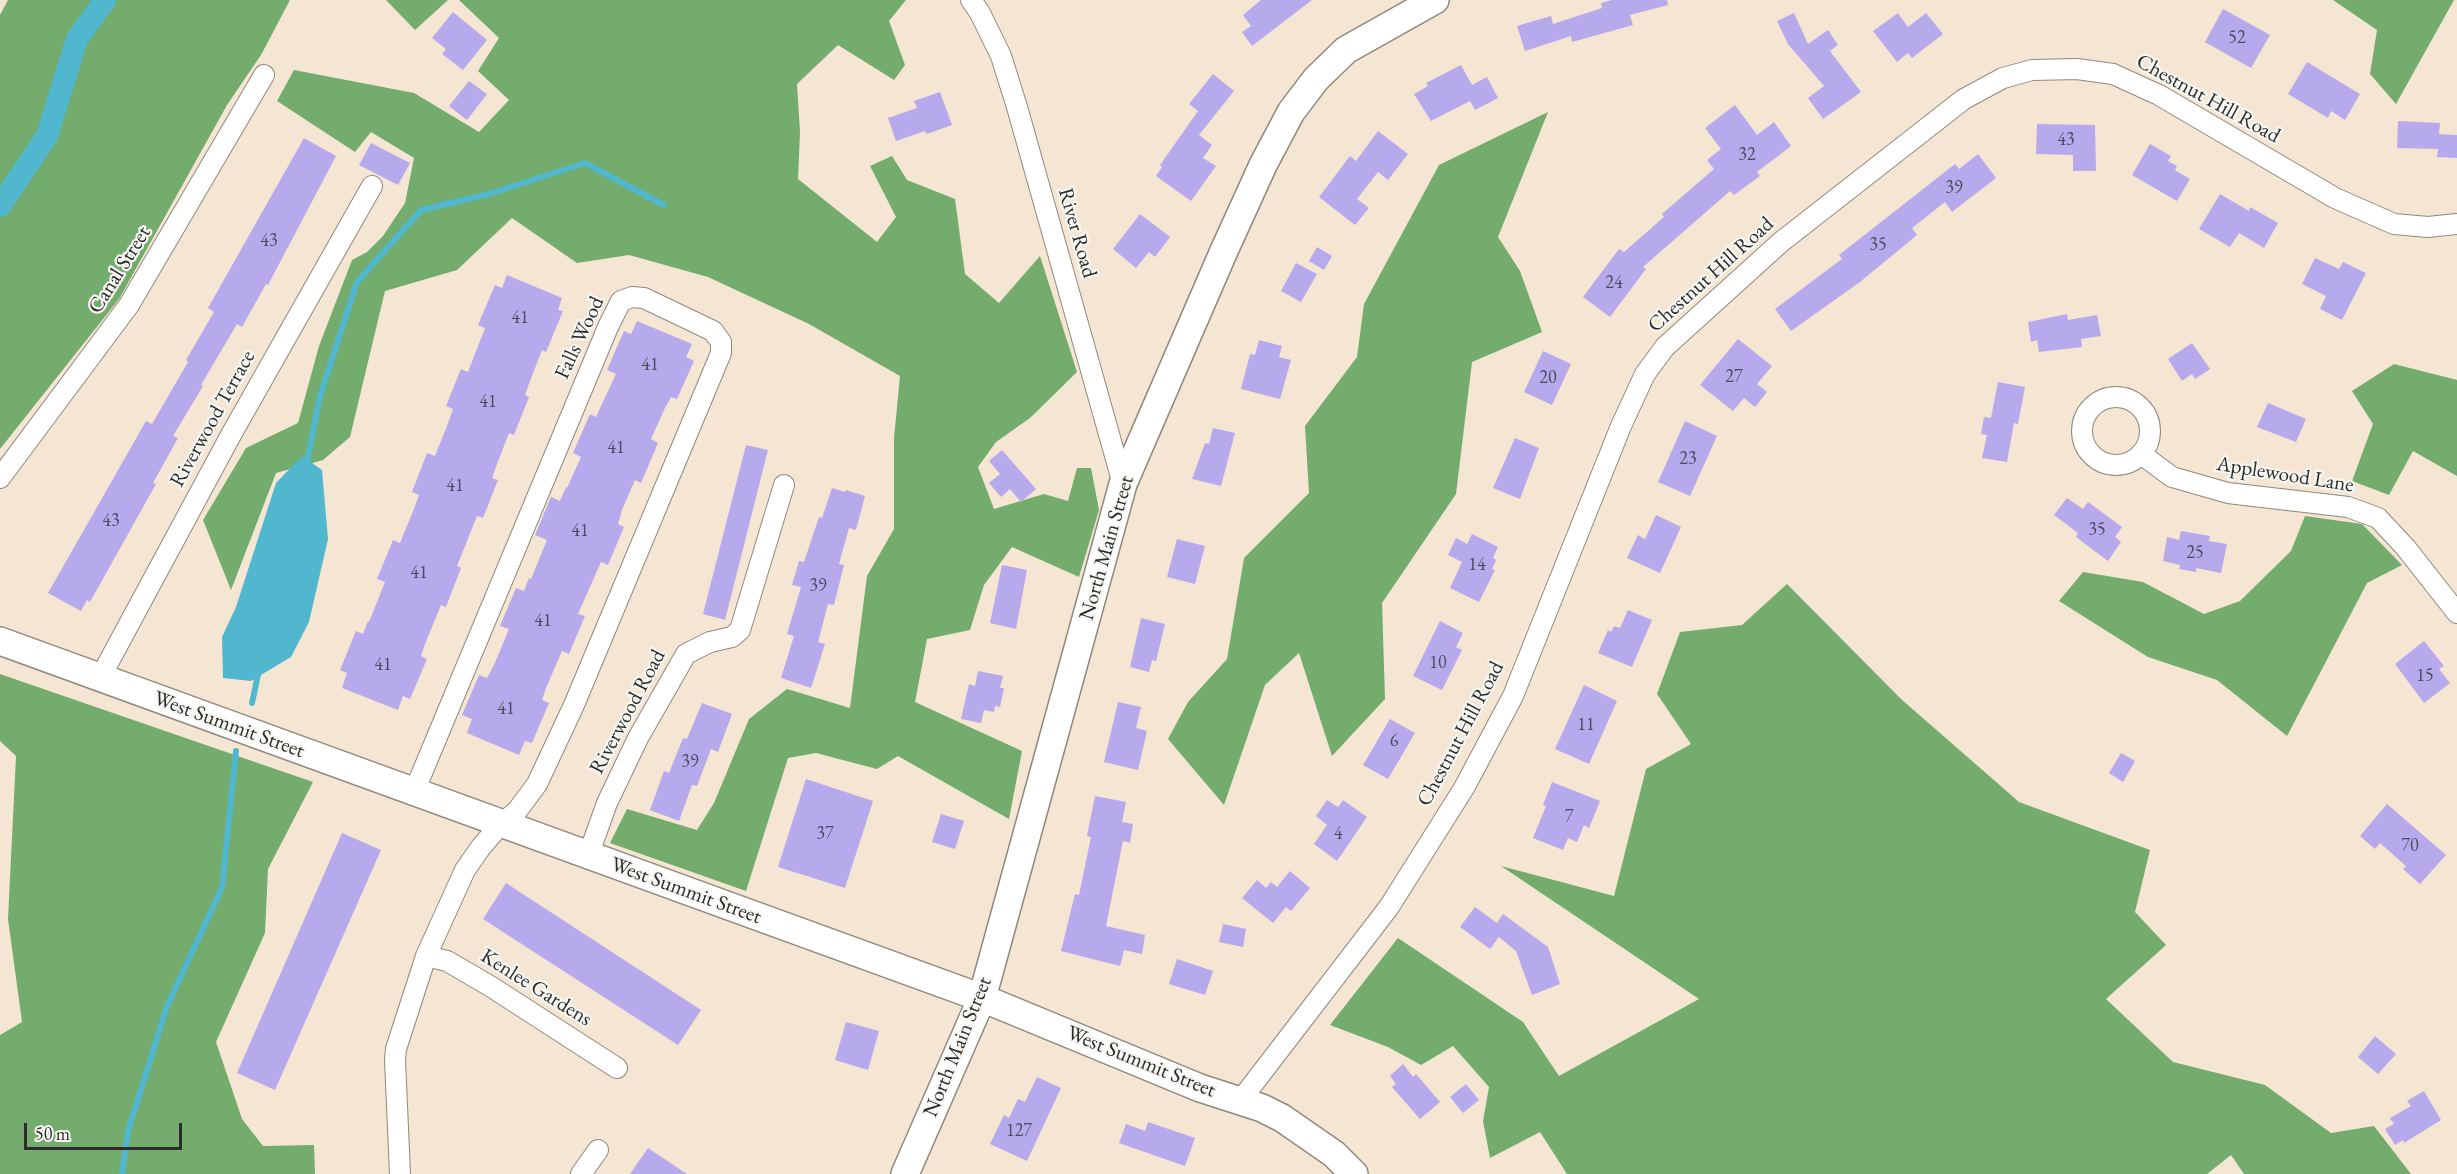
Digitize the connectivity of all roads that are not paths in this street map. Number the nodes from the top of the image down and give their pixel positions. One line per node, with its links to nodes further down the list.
1 (971, 0): 9 (street, River Road)
2 (1435, 0): 9 (street, North Main Street)
3 (264, 75): 7 (street, Canal Street)
4 (372, 186): 12 (street, Riverwood Terrace)
5 (2457, 224): 19 (street, Chestnut Hill Road)
6 (2141, 454): 10 (street, Applewood Lane)
7 (0, 478)
8 (784, 484): 15 (street, Riverwood Road)
9 (1123, 484): 17 (street, North Main Street)
10 (2457, 613)
11 (0, 641): 12 (street, West Summit Street)
12 (100, 678): 13 (street, West Summit Street)
13 (414, 792): 14 (street, West Summit Street); 14 (street, Falls Wood)
14 (501, 824): 15 (street, West Summit Street); 16 (street)
15 (588, 856): 17 (street, West Summit Street)
16 (426, 956): 18 (street, Kenlee Gardens); 21 (street)
17 (982, 998): 19 (street, West Summit Street); 23 (street, North Main Street)
18 (617, 1068)
19 (1240, 1101): 24 (street, West Summit Street)
20 (598, 1150): 22 (street)
21 (400, 1174)
22 (581, 1174)
23 (905, 1174)
24 (1354, 1174)

